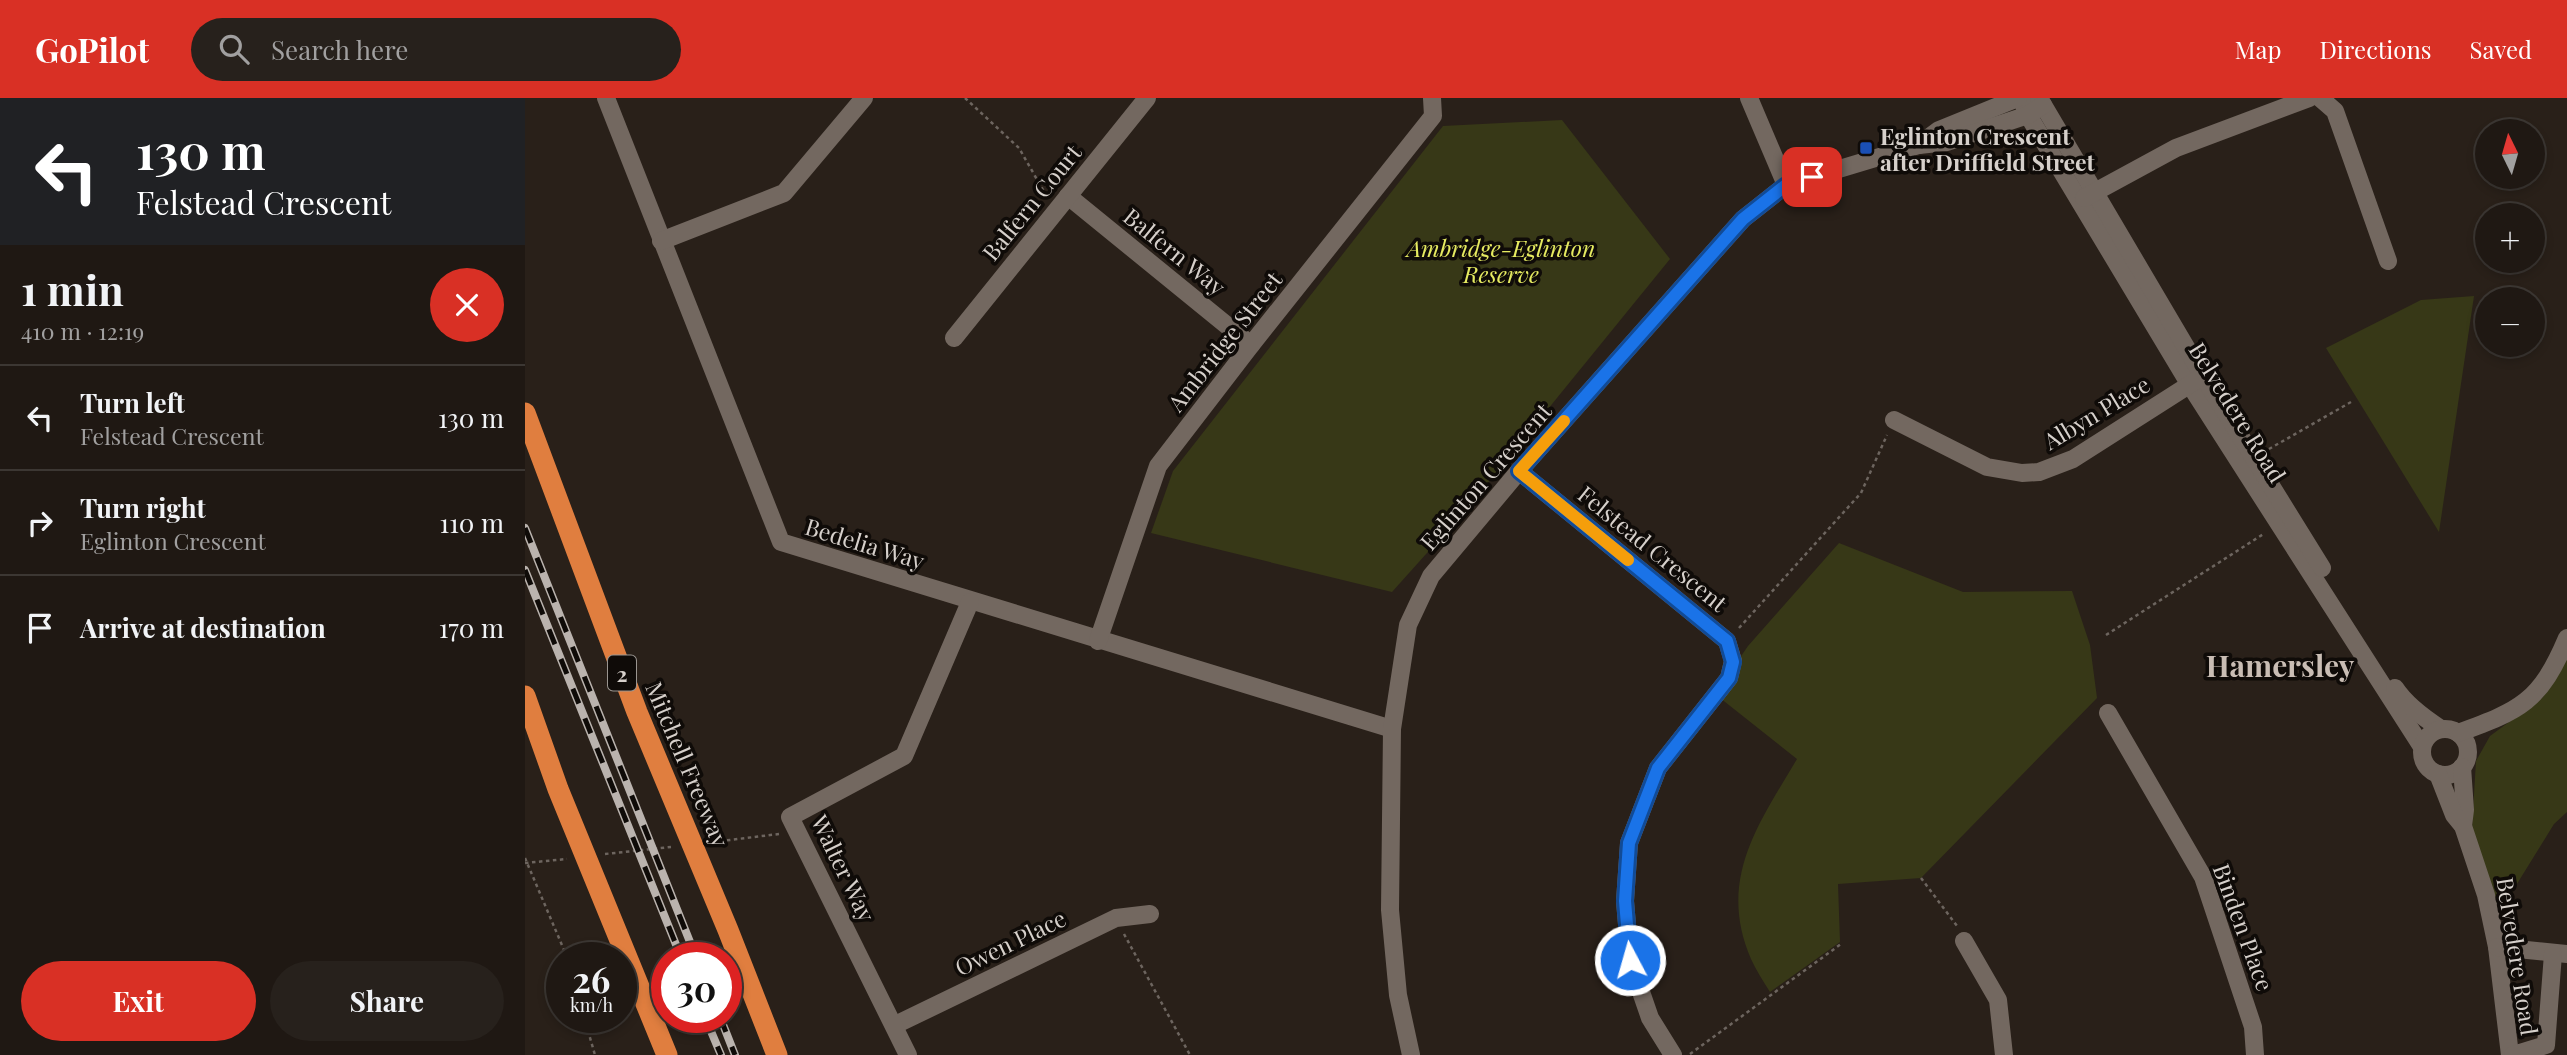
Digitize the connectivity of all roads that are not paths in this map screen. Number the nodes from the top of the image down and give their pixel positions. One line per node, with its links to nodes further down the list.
1 (606, 98): 14 (street, Bedelia Way)
2 (864, 98): 14 (street)
3 (1147, 98): 12 (street, Balfern Court)
4 (1432, 98): 17 (street, Ambridge Street)
5 (1749, 98): 11 (street)
6 (2019, 98): 9 (street, Belvedere Road); 10 (street, Eglinton Crescent)
7 (2309, 98): 13 (street)
8 (2320, 98): 15 (street)
9 (2037, 106): 10 (street, Eglinton Crescent); 13 (street, Belvedere Road)
10 (1919, 145): 11 (street, Eglinton Crescent)
11 (1786, 185): 21 (street, Eglinton Crescent)
12 (1068, 196): 16 (street, Balfern Court); 17 (street, Balfern Way)
13 (2087, 196): 18 (street, Belvedere Road)
14 (661, 241): 22 (street, Bedelia Way)
15 (2388, 261)
16 (954, 338)
17 (1251, 345): 24 (street, Ambridge Street)
18 (2196, 380): 20 (street, Albyn Place); 29 (street, Belvedere Road); 30 (street, Belvedere Road)
19 (525, 413): 35 (highway, Mitchell Freeway / 2)
20 (1894, 420)
21 (1519, 471): 28 (street, Eglinton Crescent); 45 (street, Felstead Crescent)
22 (969, 602): 24 (street, Bedelia Way); 39 (street, Walter Way)
23 (2567, 638): 27 (street)
24 (1098, 641): 28 (street, Bedelia Way)
25 (525, 695): 40 (highway)
26 (2108, 713): 47 (street, Binden Place)
27 (2496, 719): 29 (street); 31 (street)
28 (1392, 729): 44 (street, Eglinton Crescent)
29 (2450, 731): 30 (street); 31 (street)
30 (2422, 747): 32 (street)
31 (2465, 763): 32 (street); 33 (street, Belvedere Road)
32 (2438, 774): 33 (street, Belvedere Road)
33 (2463, 827): 37 (street, Belvedere Road)
34 (1150, 914): 39 (street, Owen Place)
35 (729, 930): 41 (highway, Mitchell Freeway / 2); 42 (highway)
36 (1964, 941): 46 (street)
37 (2497, 947): 38 (street); 48 (street, Belvedere Road)
38 (2560, 954): 48 (street)
39 (895, 1025): 43 (street, Walter Way)
40 (667, 1055)
41 (777, 1055)
42 (793, 1055)
43 (908, 1055)
44 (1411, 1055)
45 (1674, 1055)
46 (2004, 1055)
47 (2255, 1055)
48 (2511, 1055)

